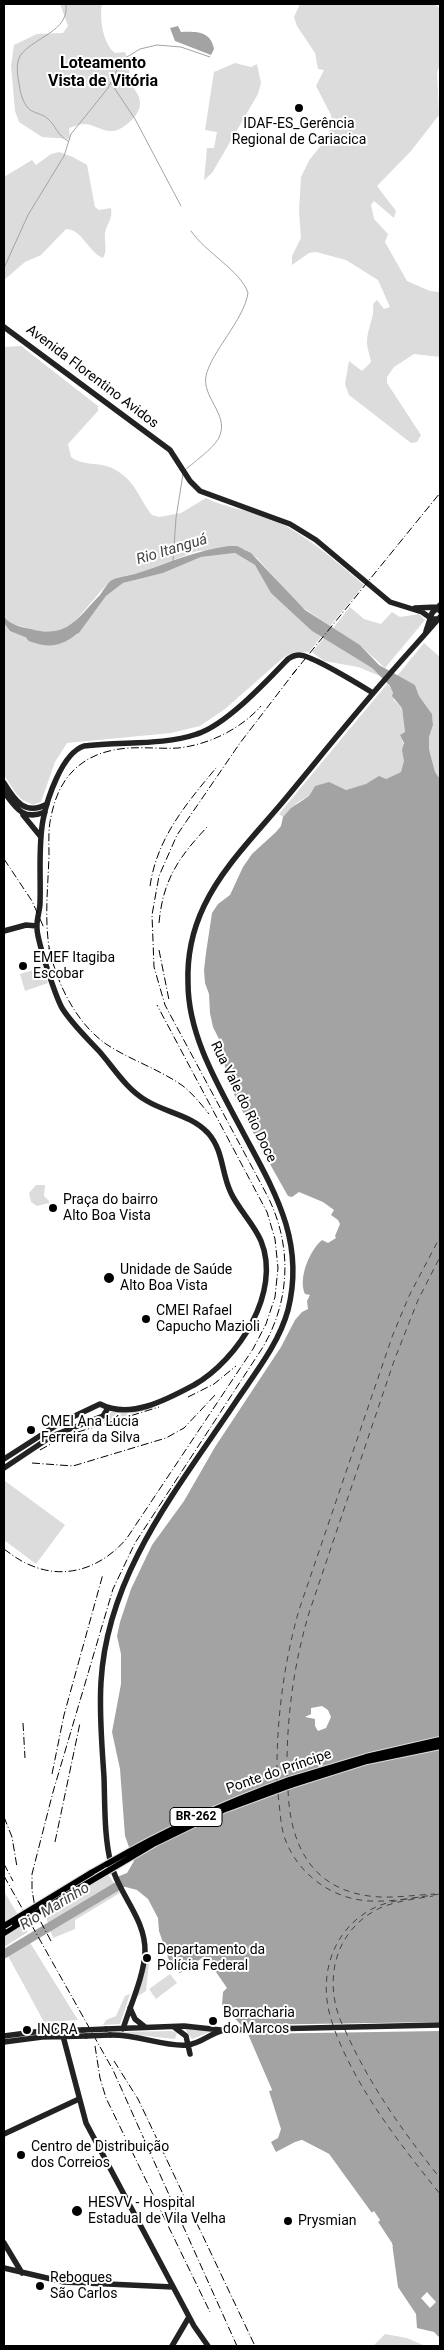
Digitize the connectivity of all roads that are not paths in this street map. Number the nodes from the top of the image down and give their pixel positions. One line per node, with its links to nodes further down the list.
1 (4, 328): 2 (street, Avenida Florentino Avidos)
2 (411, 608): 3 (street); 4 (street)
3 (439, 608): 4 (street)
4 (430, 618): 5 (street); 6 (street)
5 (439, 618): 6 (street, Rua Vale do Rio Doce)
6 (424, 635): 7 (street, Rua Vale do Rio Doce)
7 (374, 693): 10 (street); 23 (street, Rua Vale do Rio Doce)
8 (4, 783): 11 (street)
9 (4, 792): 12 (street)
10 (47, 804): 11 (street); 13 (street)
11 (27, 808): 14 (street)
12 (18, 809): 14 (street); 15 (street)
13 (45, 812): 14 (street); 15 (street)
14 (32, 816): 15 (street)
15 (41, 834): 16 (street)
16 (37, 926): 17 (street); 18 (street)
17 (4, 931)
18 (108, 1408): 19 (street); 20 (street)
19 (4, 1460)
20 (4, 1468)
21 (440, 1740): 23 (main road, Ponte do Príncipe / BR-262, bridge)
22 (440, 1746): 23 (main road, Ponte do Príncipe / BR-262, bridge)
23 (110, 1869): 24 (main road, BR-262); 27 (main road, bridge); 28 (street, Rua Vale do Rio Doce)
24 (91, 1874): 25 (main road, BR-262, bridge); 26 (main road, bridge)
25 (4, 1920)
26 (4, 1926)
27 (4, 1933)
28 (130, 2007): 31 (street); 32 (street, Rua Vale do Rio Doce)
29 (440, 2025): 33 (street)
30 (174, 2026): 31 (street); 33 (street); 38 (street)
31 (147, 2028): 32 (street)
32 (123, 2029): 34 (street)
33 (224, 2030): 38 (street)
34 (108, 2032): 35 (street, bridge); 36 (street, bridge); 38 (street)
35 (4, 2036)
36 (63, 2036): 37 (street); 40 (street)
37 (4, 2042)
38 (188, 2045): 39 (street)
39 (190, 2054)
40 (79, 2099): 41 (street); 45 (street)
41 (4, 2134)
42 (4, 2243): 44 (street)
43 (4, 2268): 44 (street)
44 (22, 2273): 45 (street)
45 (174, 2288): 46 (street)
46 (189, 2316): 47 (street); 48 (street)
47 (172, 2346)
48 (208, 2346)

